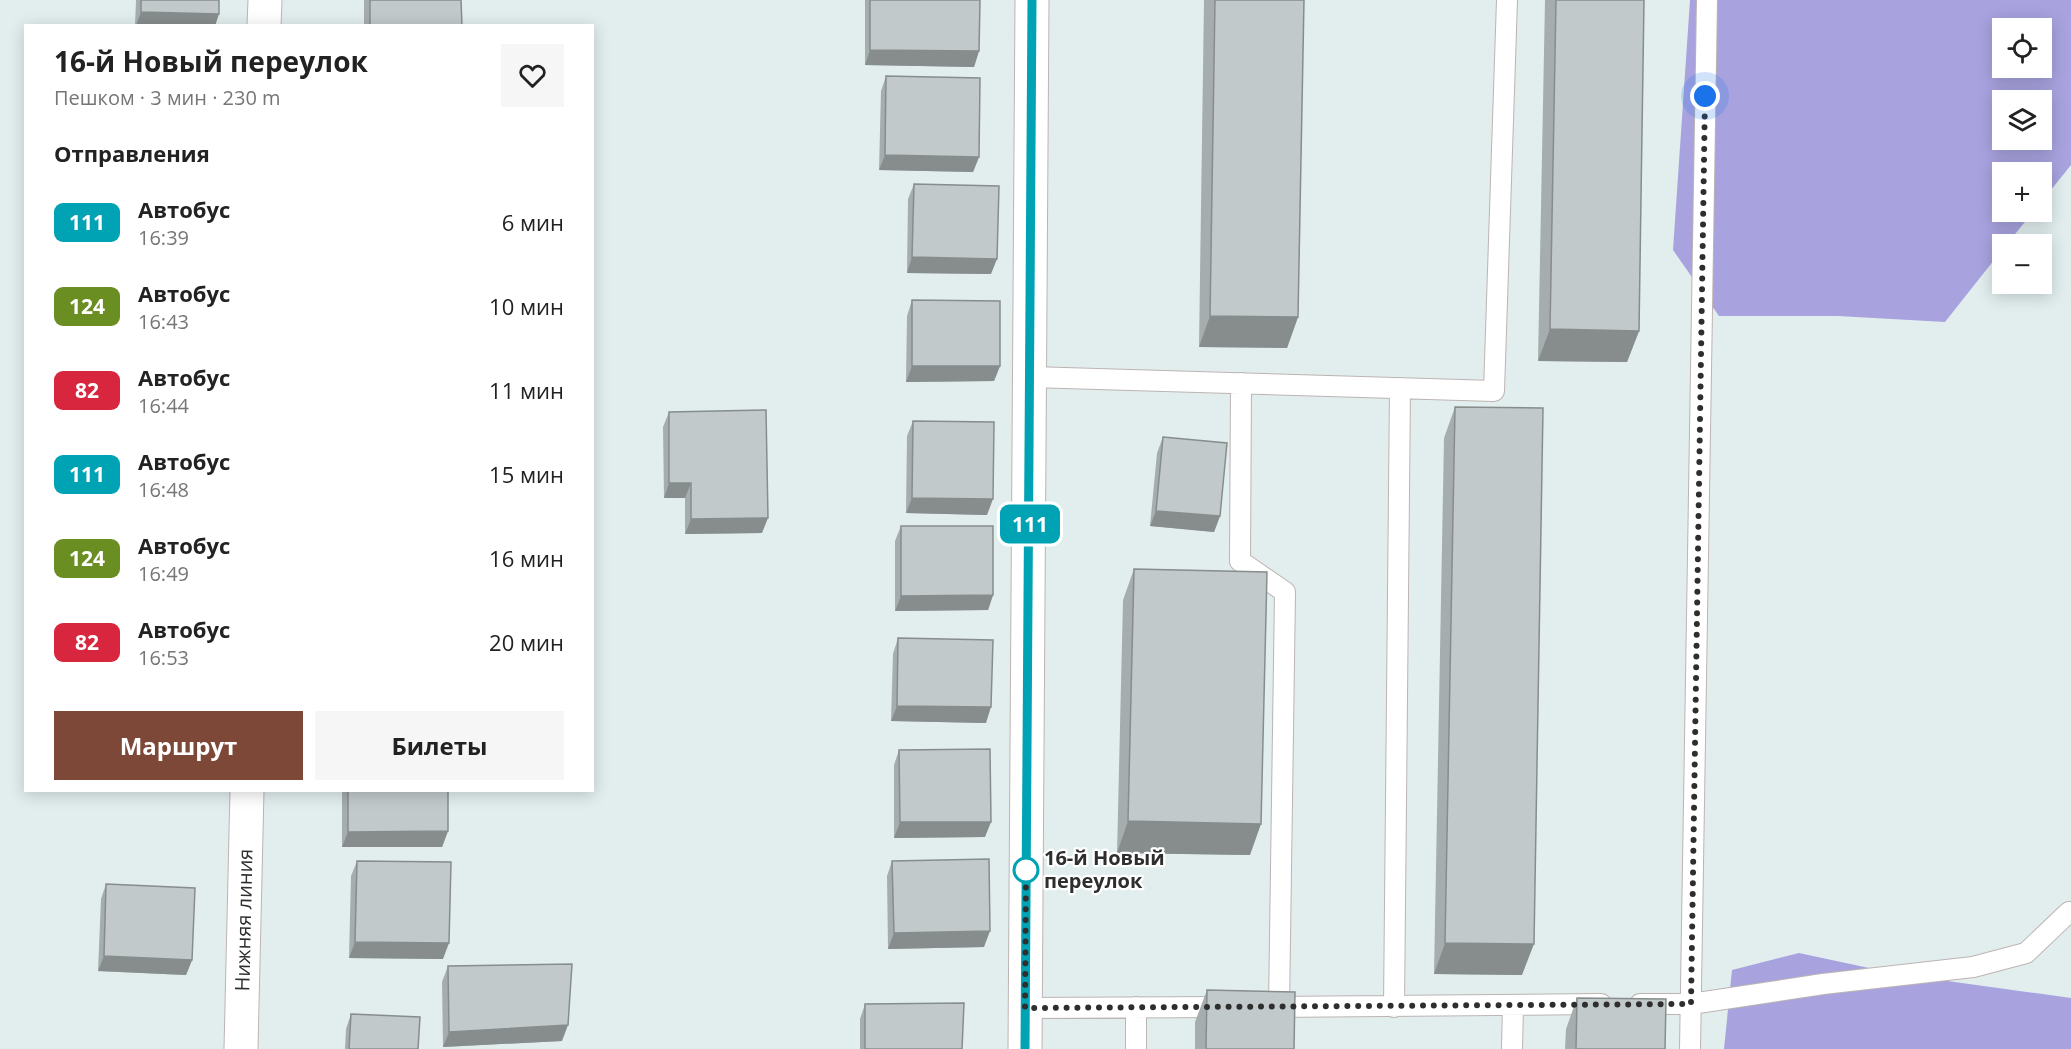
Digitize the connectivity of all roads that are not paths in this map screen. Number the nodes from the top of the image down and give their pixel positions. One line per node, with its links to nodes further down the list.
1 (265, 0): 5 (main road)
2 (1032, 0): 6 (main road)
3 (1507, 0): 8 (lane)
4 (1707, 0): 11 (lane)
5 (264, 24)
6 (1031, 377): 7 (lane); 16 (main road)
7 (1241, 383): 8 (lane); 14 (lane)
8 (1400, 388): 15 (lane)
9 (247, 792): 17 (main road, Нижняя линия)
10 (2069, 912): 11 (lane)
11 (1691, 1004): 12 (lane); 21 (lane)
12 (1513, 1005): 15 (lane); 20 (lane)
13 (1136, 1007): 14 (lane); 16 (lane); 19 (lane)
14 (1279, 1007): 15 (lane)
15 (1394, 1007)
16 (1025, 1008): 18 (main road)
17 (241, 1049)
18 (1025, 1049)
19 (1136, 1049)
20 (1512, 1049)
21 (1690, 1049)

